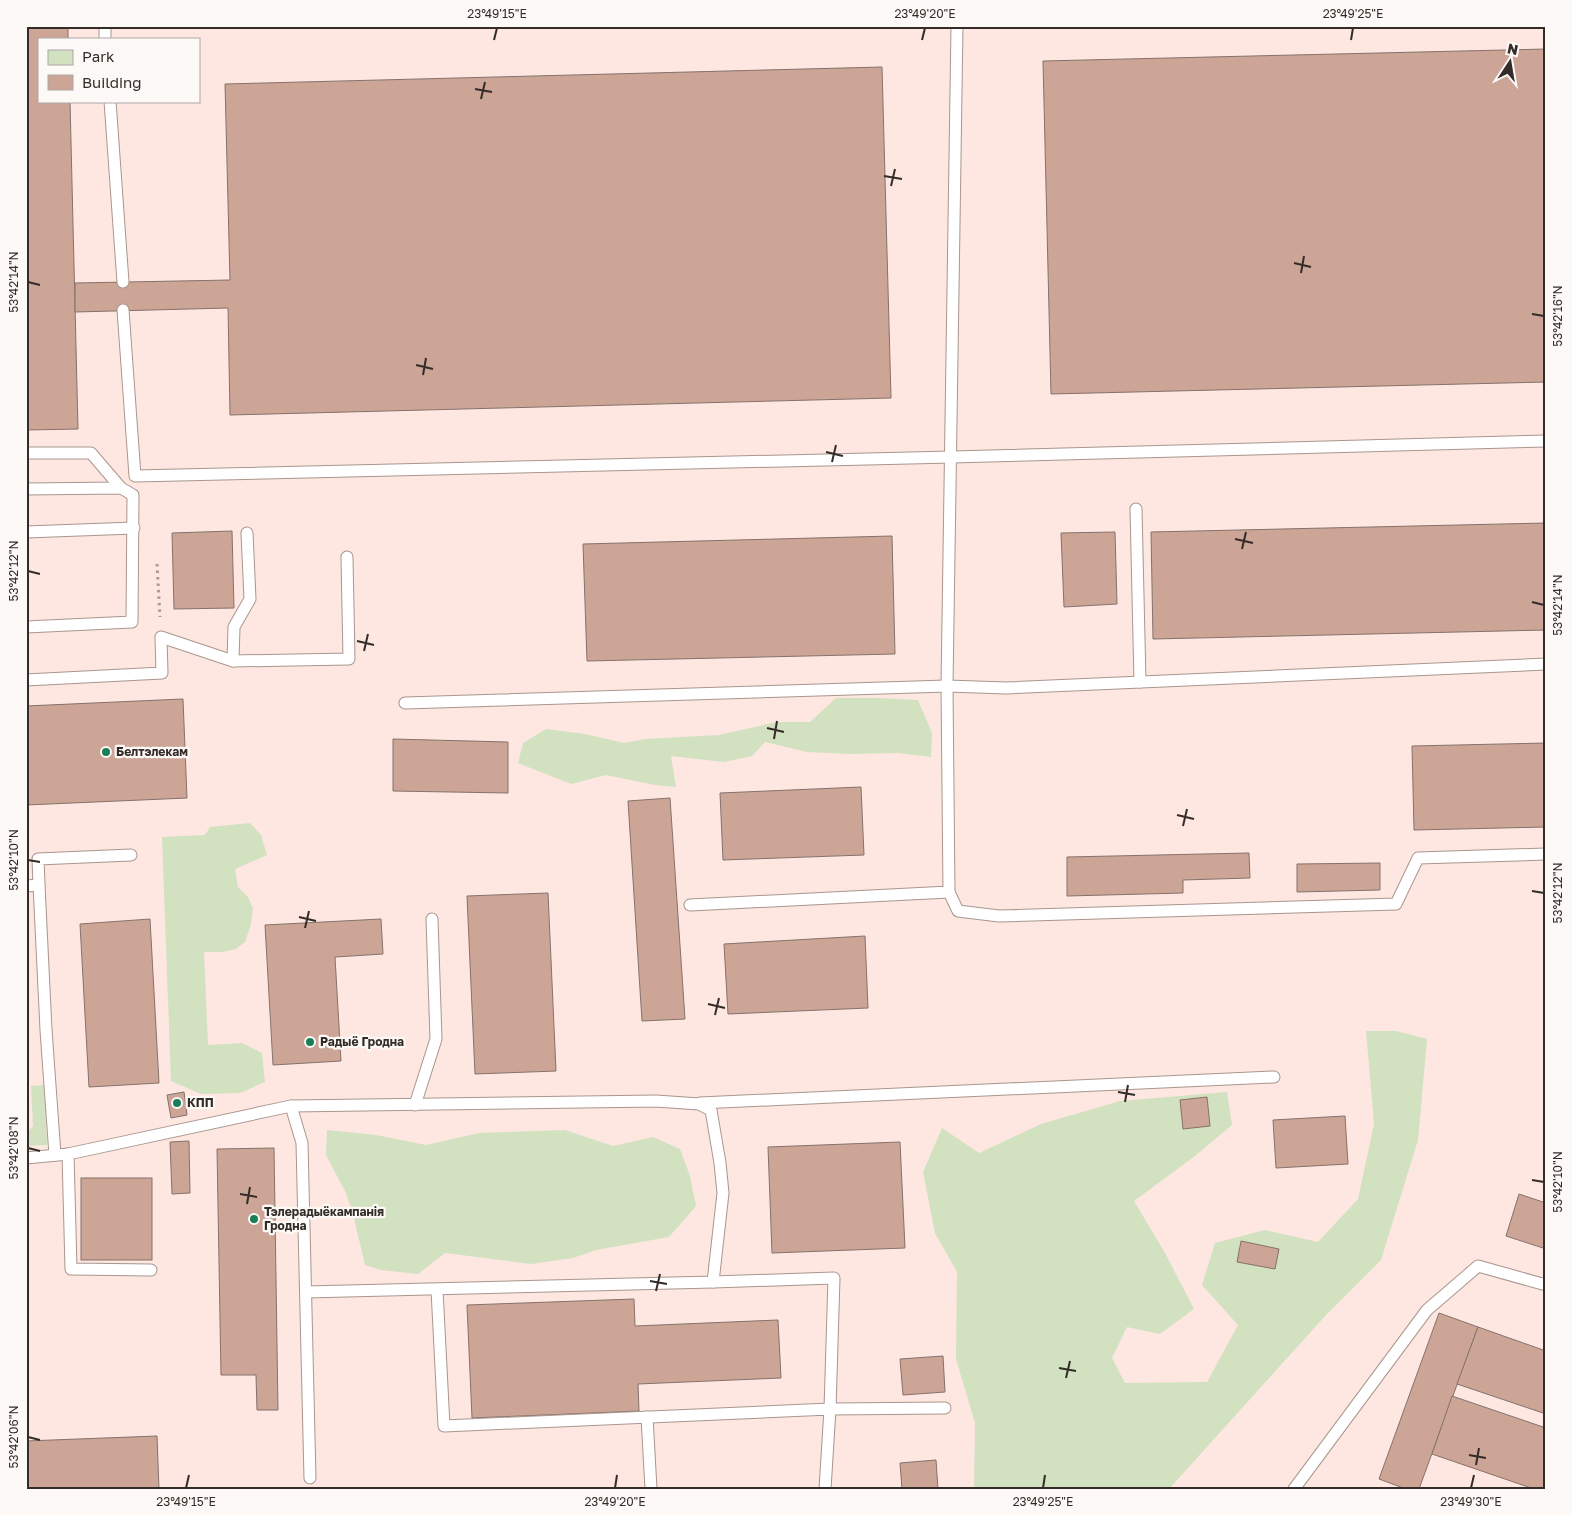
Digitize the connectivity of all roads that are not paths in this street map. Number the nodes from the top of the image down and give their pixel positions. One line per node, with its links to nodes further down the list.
1 (957, 26): 7 (lane)
2 (110, 102): 3 (lane)
3 (123, 282)
4 (123, 310): 7 (lane)
5 (1546, 441): 7 (lane)
6 (26, 453): 8 (lane)
7 (952, 457): 20 (lane)
8 (121, 488): 9 (lane); 11 (lane)
9 (26, 489)
10 (1136, 508): 19 (lane)
11 (134, 528): 12 (lane); 15 (lane)
12 (26, 532)
13 (247, 533): 16 (lane)
14 (347, 557): 16 (lane)
15 (26, 627)
16 (233, 661): 18 (lane)
17 (1546, 664): 19 (lane)
18 (26, 680)
19 (1140, 682): 20 (lane)
20 (947, 686): 21 (lane); 26 (lane)
21 (405, 703)
22 (1546, 854): 26 (lane)
23 (131, 855): 24 (lane)
24 (39, 885): 25 (lane); 34 (lane)
25 (26, 886)
26 (950, 892): 27 (lane)
27 (690, 905)
28 (432, 919): 31 (lane)
29 (1274, 1077): 30 (lane)
30 (698, 1104): 31 (lane); 37 (lane)
31 (414, 1105): 32 (lane)
32 (291, 1106): 33 (lane); 40 (lane)
33 (68, 1154): 34 (lane); 36 (lane)
34 (54, 1155): 35 (lane)
35 (26, 1158)
36 (151, 1270)
37 (713, 1282): 39 (lane); 42 (lane)
38 (1546, 1285): 47 (lane)
39 (437, 1290): 40 (lane); 43 (lane)
40 (306, 1292): 44 (lane)
41 (945, 1408): 42 (lane)
42 (830, 1410): 43 (lane); 46 (lane)
43 (647, 1417): 45 (lane)
44 (310, 1478)
45 (651, 1489)
46 (825, 1489)
47 (1294, 1489)

